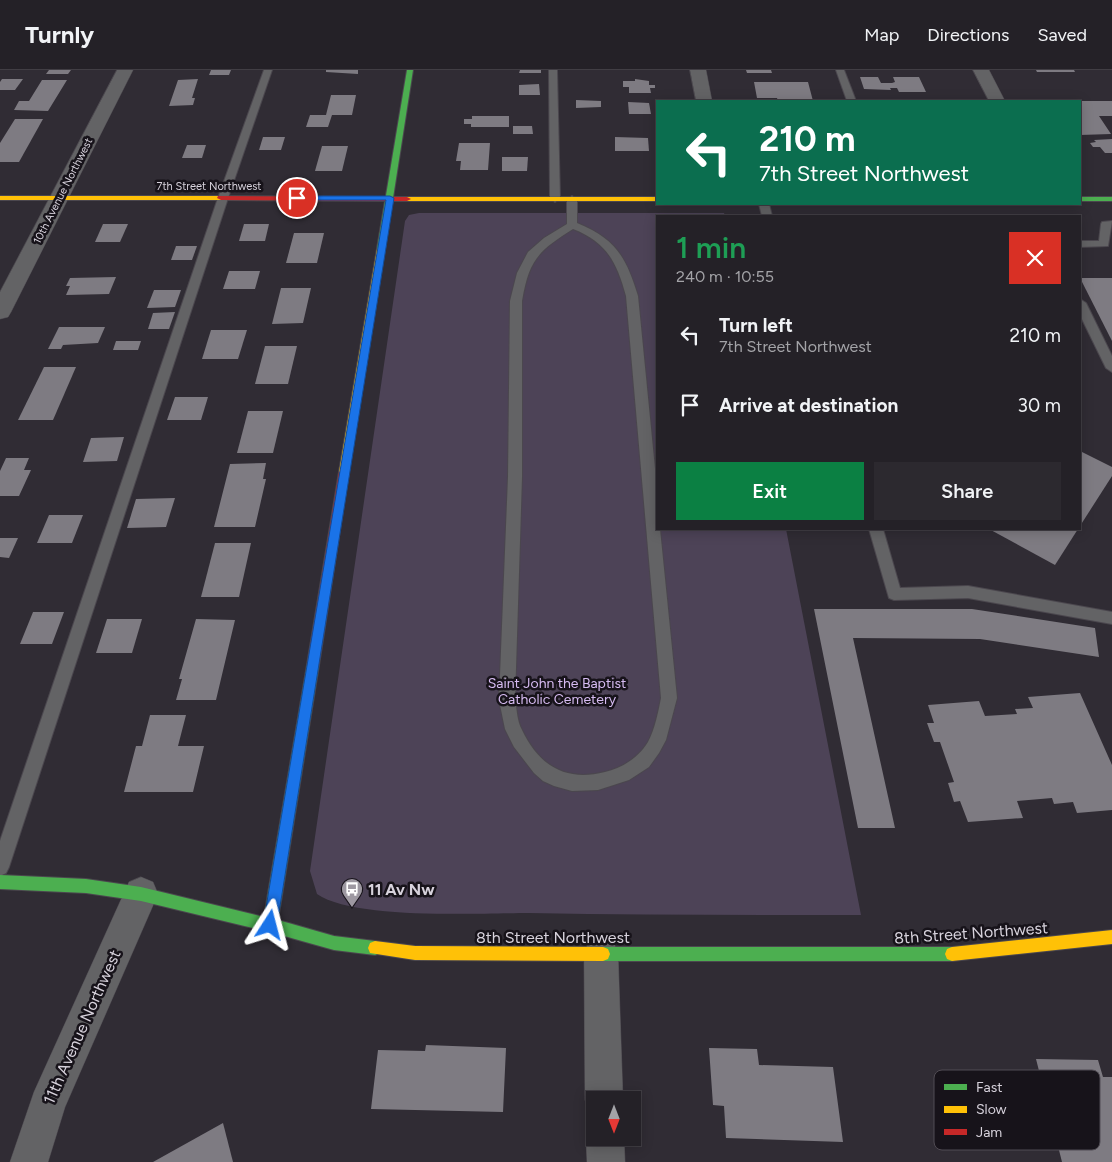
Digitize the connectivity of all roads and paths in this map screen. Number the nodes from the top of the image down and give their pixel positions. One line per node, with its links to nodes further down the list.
1 (125, 70): 12 (street, 10th Avenue Northwest)
2 (268, 70): 13 (lane)
3 (410, 70): 14 (street)
4 (553, 70): 15 (lane)
5 (698, 70): 8 (street)
6 (840, 70): 9 (lane)
7 (981, 70): 10 (street)
8 (704, 100)
9 (852, 100)
10 (996, 100)
11 (0, 198): 12 (street, 7th Street Northwest)
12 (59, 198): 13 (street, 7th Street Northwest); 24 (street, 10th Avenue Northwest)
13 (223, 198): 14 (street, 7th Street Northwest); 28 (lane)
14 (390, 198): 15 (street, 7th Street Northwest); 31 (street)
15 (555, 199): 16 (street, 7th Street Northwest)
16 (572, 199): 17 (street, 7th Street Northwest); 21 (lane)
17 (656, 199)
18 (1081, 199): 19 (street)
19 (1112, 199)
20 (1112, 224): 22 (lane)
21 (572, 225): 21 (lane)
22 (1081, 244)
23 (1081, 305): 25 (lane)
24 (0, 312)
25 (1112, 368)
26 (876, 530): 27 (lane)
27 (1112, 618)
28 (0, 867)
29 (0, 882): 30 (street, 8th Street Northwest)
30 (140, 894): 31 (street, 8th Street Northwest); 36 (street, 11th Avenue Northwest)
31 (270, 925): 33 (street, 8th Street Northwest)
32 (1112, 937): 33 (street, 8th Street Northwest)
33 (601, 953): 34 (street)
34 (604, 1091)
35 (605, 1146): 37 (street)
36 (29, 1162)
37 (606, 1162)

